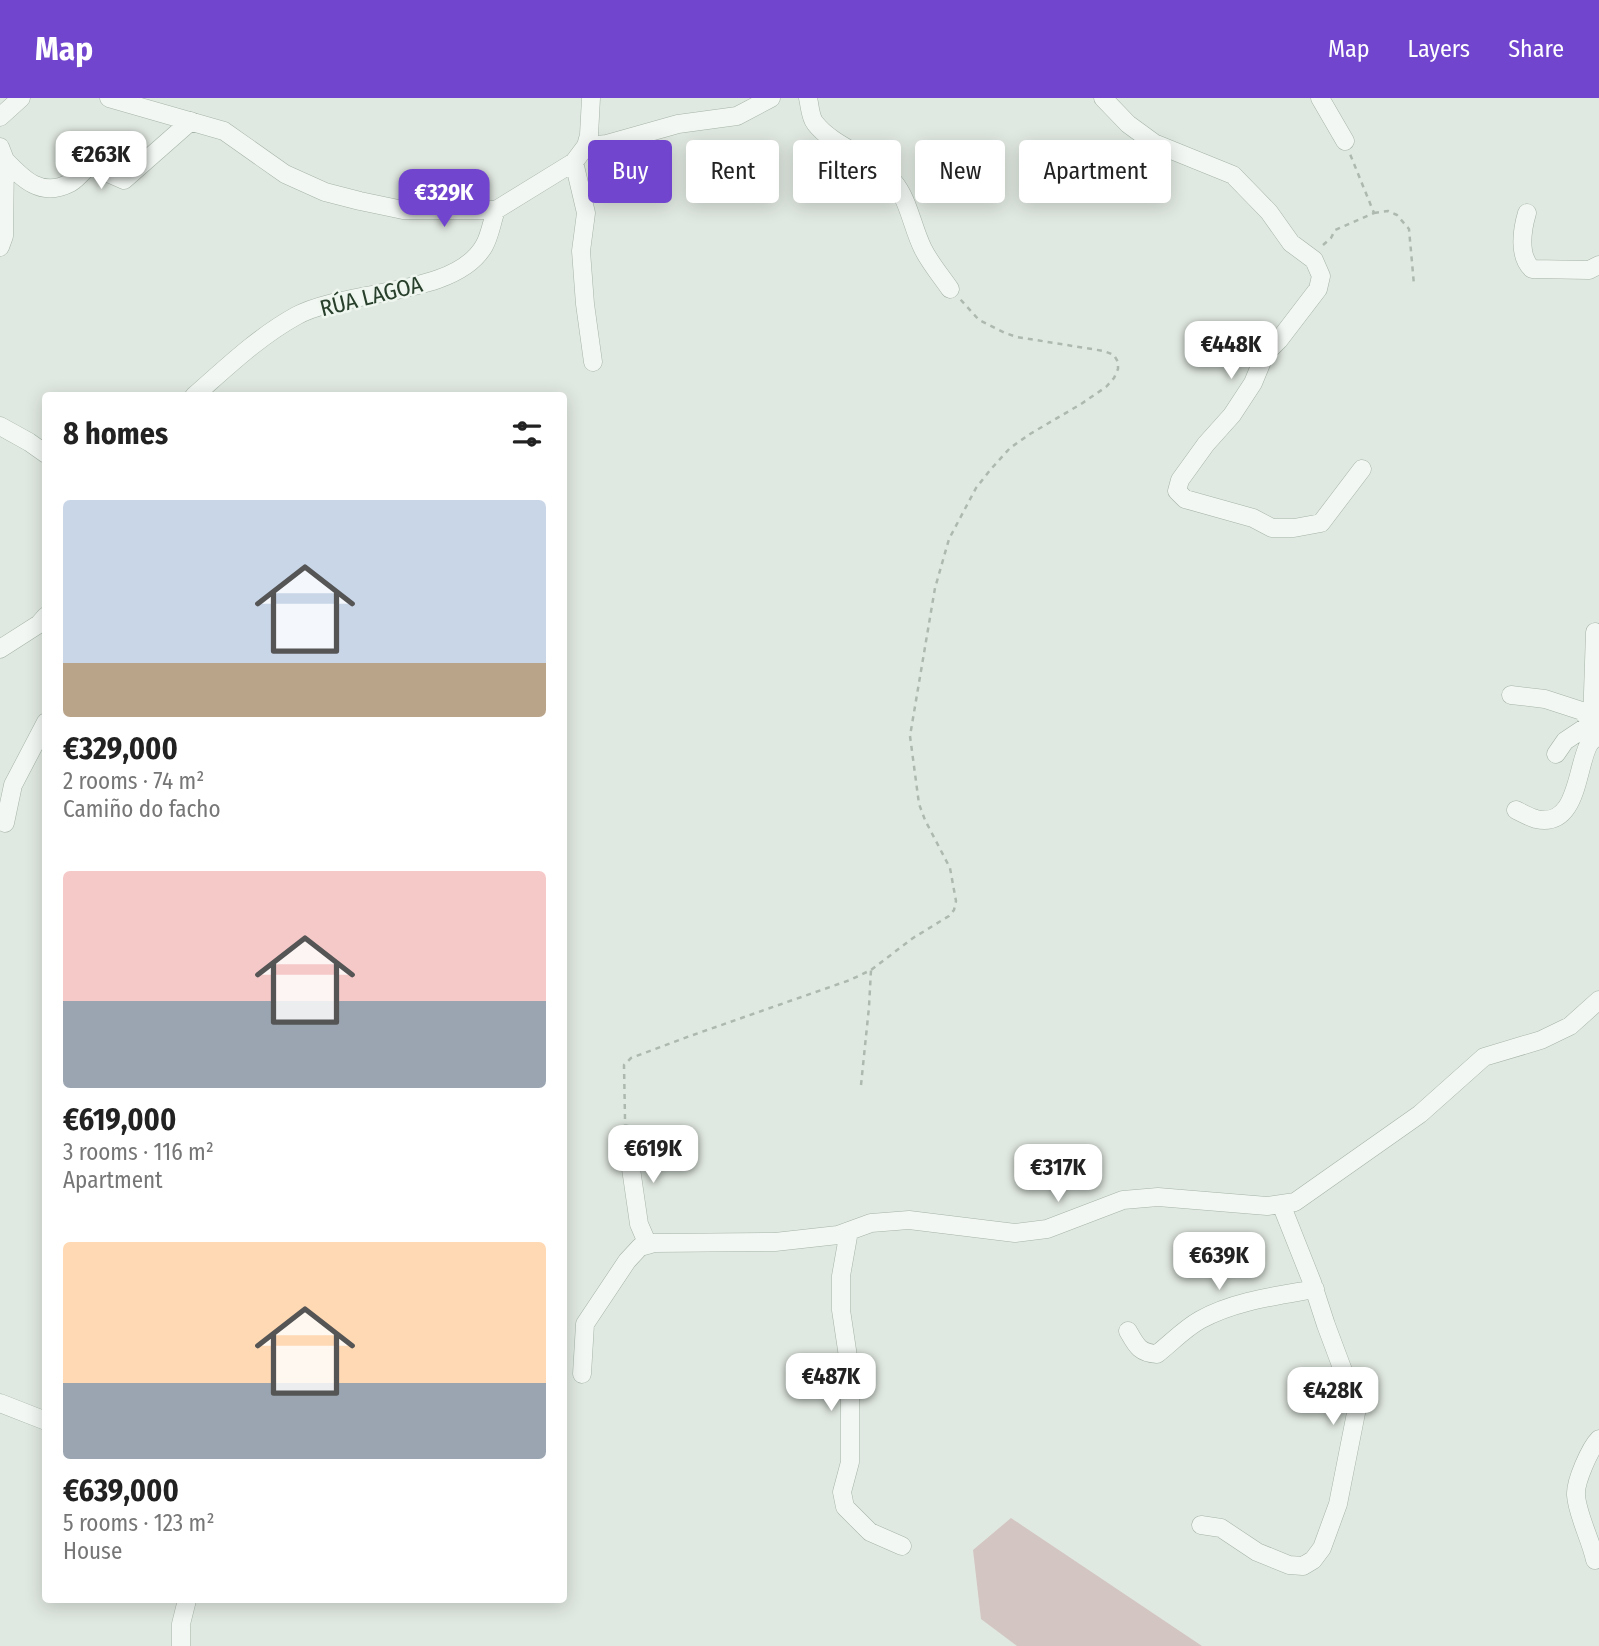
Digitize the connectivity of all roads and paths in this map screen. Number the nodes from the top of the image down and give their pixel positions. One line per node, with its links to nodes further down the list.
1 (22, 98): 8 (street)
2 (109, 98): 9 (street)
3 (592, 98): 11 (street)
4 (771, 98): 11 (street)
5 (808, 98): 21 (street)
6 (1103, 98): 18 (street)
7 (1321, 98): 10 (street)
8 (0, 117)
9 (191, 121): 12 (street); 14 (street)
10 (1345, 141): 15 (path)
11 (586, 146): 13 (street)
12 (2, 154): 17 (street)
13 (574, 162): 14 (street); 22 (street)
14 (496, 210): 23 (street, RÚA LAGOA)
15 (1374, 213): 18 (path); 20 (path)
16 (1527, 214): 19 (street)
17 (0, 247)
18 (1310, 257): 26 (street)
19 (1599, 265)
20 (1414, 285)
21 (950, 289): 36 (path)
22 (593, 362)
23 (199, 392)
24 (0, 426): 25 (street)
25 (42, 451)
26 (1362, 469)
27 (42, 621): 29 (street)
28 (1595, 632): 31 (street)
29 (0, 649)
30 (1511, 695): 31 (street)
31 (1597, 728): 33 (street); 34 (street)
32 (42, 730): 35 (street)
33 (1556, 754)
34 (1516, 810)
35 (5, 822)
36 (871, 970): 38 (path); 39 (path)
37 (1599, 1000): 40 (street)
38 (861, 1085)
39 (626, 1134): 42 (street)
40 (1281, 1204): 41 (street); 43 (street)
41 (849, 1231): 42 (street); 50 (street)
42 (648, 1245): 45 (street)
43 (1315, 1289): 44 (street); 49 (street)
44 (1128, 1331)
45 (582, 1374)
46 (0, 1403): 47 (street)
47 (42, 1419)
48 (1599, 1438): 51 (street)
49 (1201, 1525)
50 (902, 1546)
51 (1595, 1560)
52 (186, 1603): 53 (street)
53 (181, 1646)

